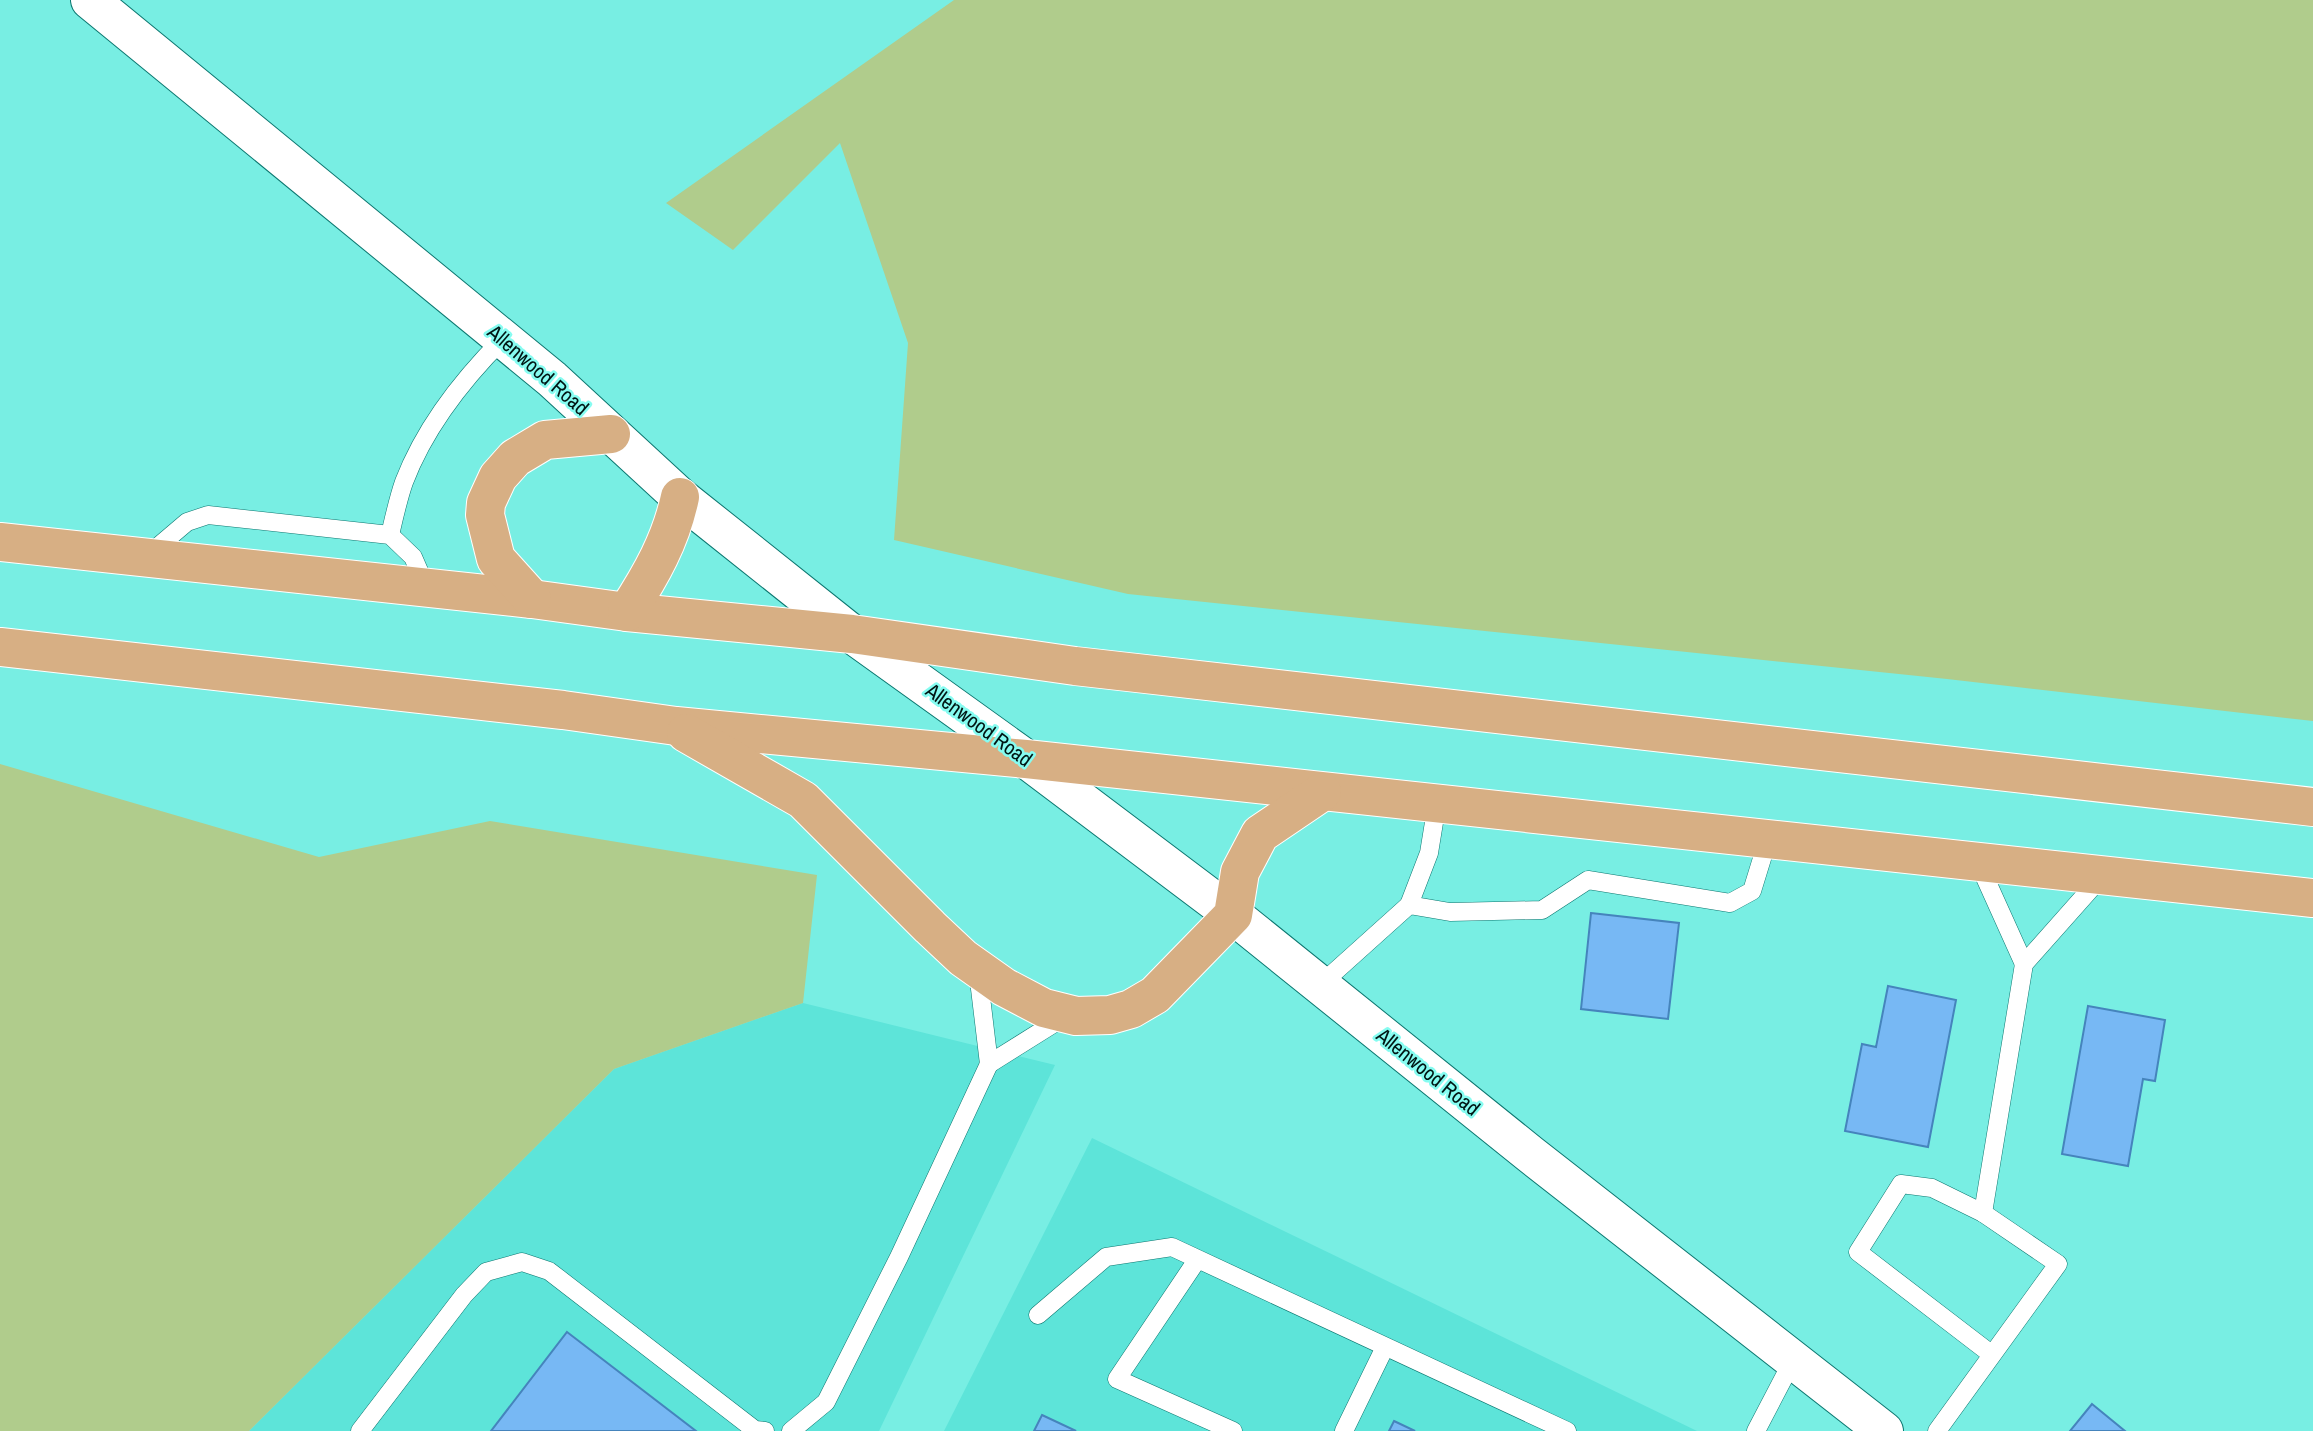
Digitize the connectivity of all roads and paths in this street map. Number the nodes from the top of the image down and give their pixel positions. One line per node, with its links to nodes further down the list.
1 (90, 0): 2 (street, Allenwood Road)
2 (503, 339): 3 (street, Allenwood Road); 5 (lane)
3 (611, 434): 4 (street, Allenwood Road); 9 (highway)
4 (680, 497): 10 (highway); 11 (street, Allenwood Road)
5 (390, 535): 7 (lane); 8 (lane)
6 (0, 542): 7 (highway)
7 (145, 557): 8 (highway)
8 (426, 587): 9 (highway)
9 (532, 599): 10 (highway)
10 (628, 612): 11 (highway)
11 (852, 634): 14 (street, Allenwood Road); 17 (highway)
12 (0, 647): 13 (highway)
13 (676, 726): 14 (highway); 25 (highway)
14 (1026, 759): 15 (highway); 23 (street, Allenwood Road)
15 (1322, 792): 16 (highway); 23 (highway)
16 (1437, 804): 18 (highway); 22 (lane)
17 (2313, 807)
18 (1768, 839): 19 (highway); 22 (lane)
19 (1978, 861): 20 (highway); 24 (lane)
20 (2103, 875): 21 (highway); 24 (lane)
21 (2313, 898)
22 (1409, 905): 26 (lane)
23 (1233, 915): 26 (street, Allenwood Road); 27 (highway)
24 (2024, 964): 29 (lane)
25 (978, 968): 27 (highway); 28 (lane)
26 (1320, 985): 34 (street, Allenwood Road)
27 (1069, 1014): 28 (lane)
28 (989, 1064): 37 (lane)
29 (1983, 1213): 33 (lane); 33 (lane)
30 (1197, 1260): 31 (lane); 32 (lane); 38 (lane)
31 (1038, 1315)
32 (1385, 1347): 39 (lane); 40 (lane)
33 (1991, 1354): 43 (lane)
34 (1793, 1360): 41 (lane); 42 (street, Allenwood Road)
35 (360, 1431): 36 (lane)
36 (765, 1431)
37 (791, 1431)
38 (1233, 1431)
39 (1344, 1431)
40 (1567, 1431)
41 (1756, 1431)
42 (1884, 1431)
43 (1937, 1431)

